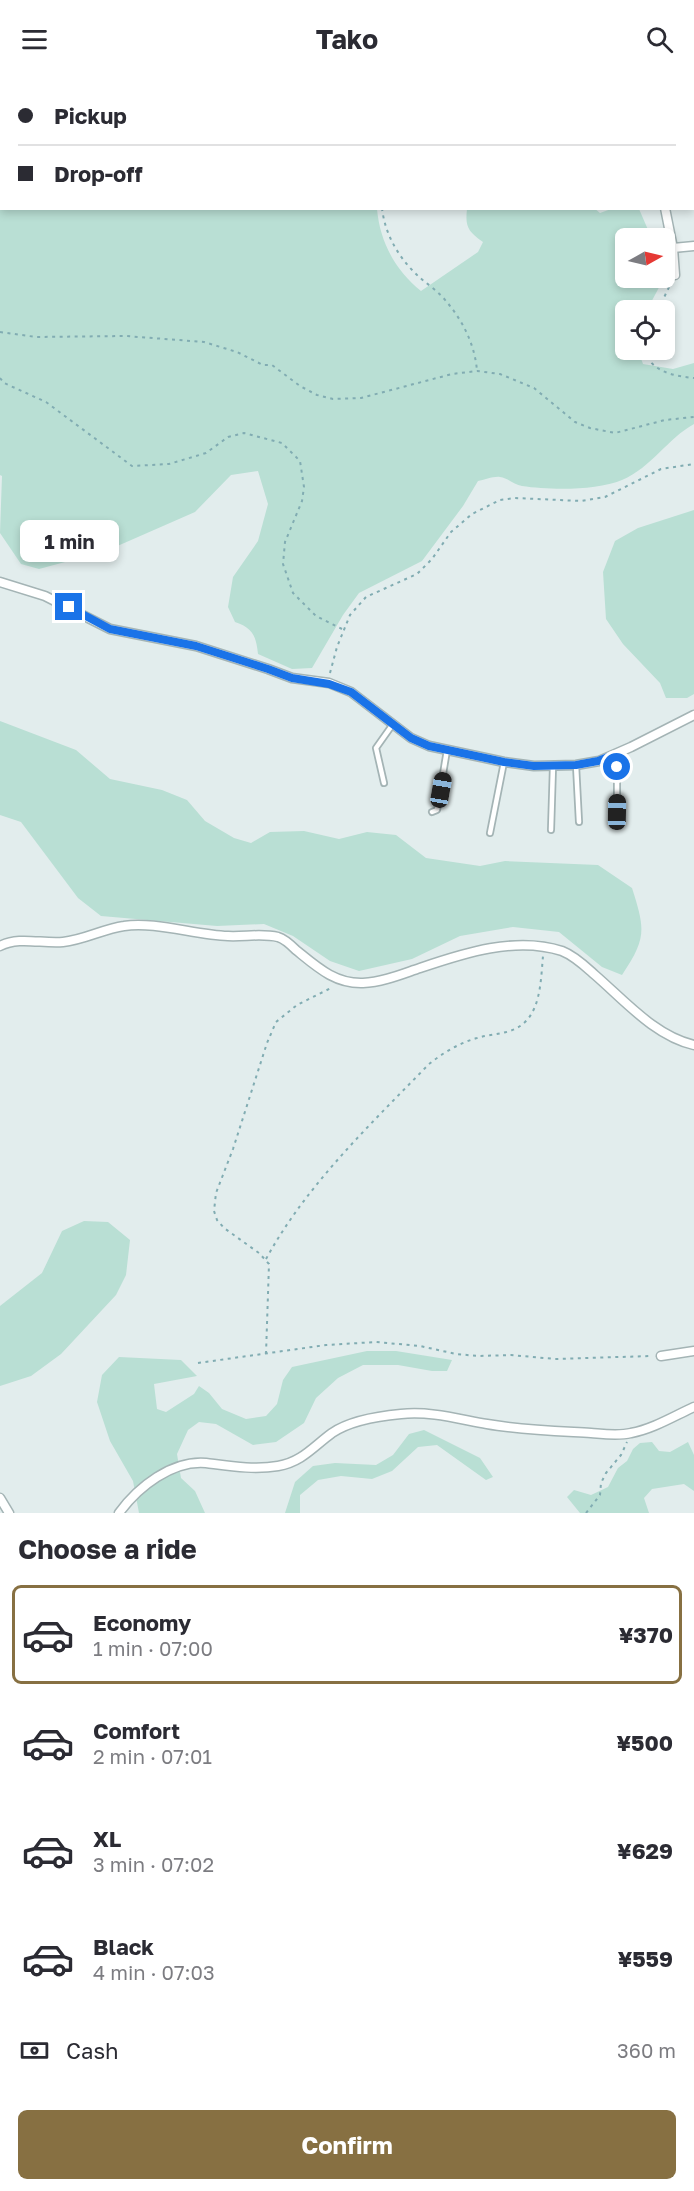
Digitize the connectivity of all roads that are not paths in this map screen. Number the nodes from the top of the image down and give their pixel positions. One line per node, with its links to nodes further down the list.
1 (666, 210): 2 (street)
2 (670, 228)
3 (694, 246): 4 (street)
4 (675, 248)
5 (0, 582): 7 (street)
6 (694, 715): 9 (street)
7 (393, 724): 8 (street); 13 (lane)
8 (447, 749): 10 (street); 14 (lane)
9 (613, 755): 12 (street); 15 (lane)
10 (504, 762): 11 (street); 18 (lane)
11 (553, 765): 12 (street); 17 (lane)
12 (576, 765): 16 (lane)
13 (384, 783)
14 (432, 812)
15 (617, 812)
16 (579, 822)
17 (551, 830)
18 (490, 832)
19 (0, 946): 20 (street)
20 (694, 1045)
21 (694, 1351): 22 (street)
22 (661, 1356)
23 (694, 1407): 26 (street)
24 (0, 1498): 25 (street)
25 (9, 1513)
26 (119, 1513)

